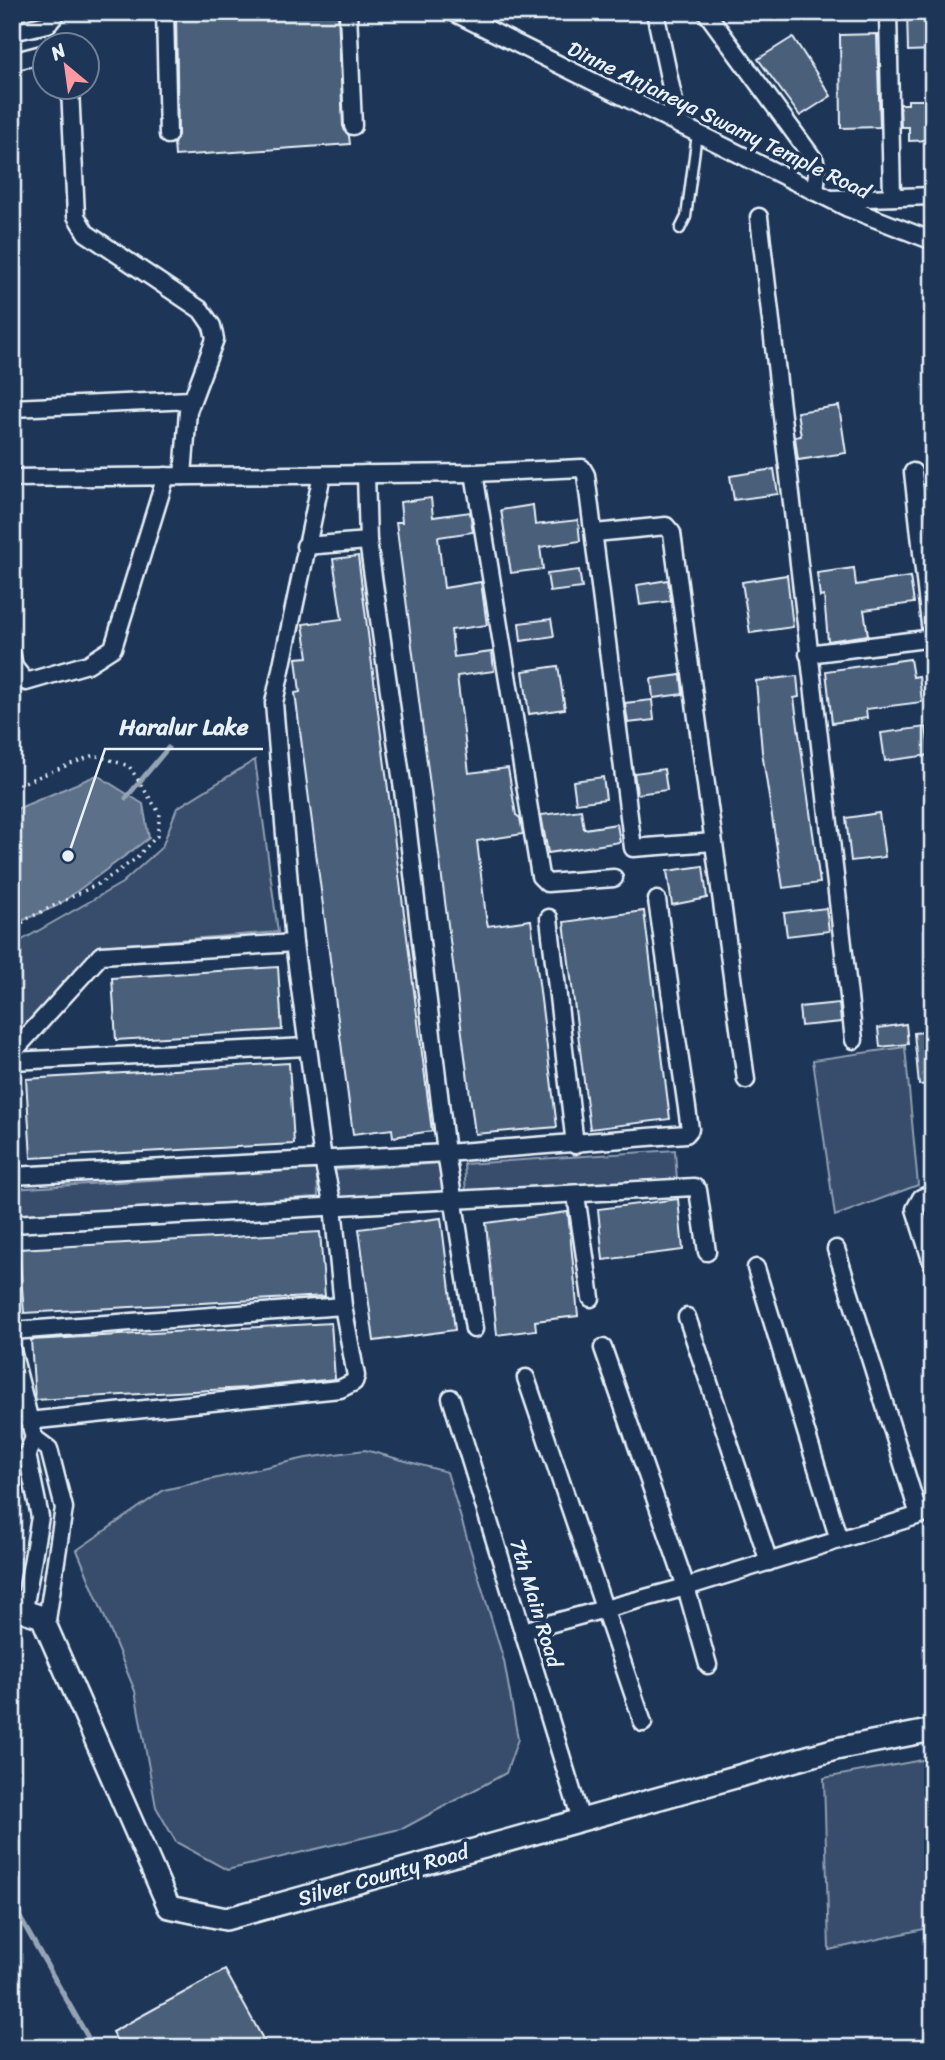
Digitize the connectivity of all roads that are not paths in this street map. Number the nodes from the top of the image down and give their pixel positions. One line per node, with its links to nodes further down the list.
1 (58, 12): 8 (street)
2 (164, 12): 15 (street)
3 (348, 12): 13 (street)
4 (453, 12): 12 (street, Dinne Anjaneya Swamy Temple Road)
5 (655, 12): 12 (street)
6 (706, 12): 16 (street)
7 (888, 12): 18 (street)
8 (12, 32)
9 (32, 57): 10 (street)
10 (12, 62)
11 (72, 102): 22 (street)
12 (679, 125): 14 (street, Dinne Anjaneya Swamy Temple Road)
13 (353, 126)
14 (697, 134): 16 (street, Dinne Anjaneya Swamy Temple Road); 20 (lane)
15 (168, 135)
16 (821, 196): 18 (street); 21 (street, Dinne Anjaneya Swamy Temple Road)
17 (933, 196): 18 (street)
18 (892, 197)
19 (759, 217): 35 (street)
20 (680, 229)
21 (933, 241)
22 (191, 400): 23 (street); 28 (street)
23 (12, 408)
24 (913, 472): 34 (street)
25 (474, 473): 26 (street); 31 (street); 38 (street)
26 (366, 474): 27 (street); 32 (street)
27 (322, 475): 28 (street); 33 (street)
28 (183, 476): 29 (street)
29 (166, 477): 30 (street); 36 (street)
30 (12, 478)
31 (595, 533): 37 (street); 37 (street)
32 (368, 541): 33 (street); 48 (street)
33 (305, 546): 41 (street)
34 (932, 642): 35 (street)
35 (808, 654): 42 (street)
36 (12, 656)
37 (713, 842): 46 (street)
38 (614, 878)
39 (657, 900): 47 (street)
40 (549, 918): 47 (street)
41 (294, 943): 43 (street); 44 (street)
42 (854, 1040)
43 (307, 1047): 45 (street); 49 (street)
44 (12, 1053)
45 (12, 1061)
46 (746, 1080)
47 (575, 1145): 48 (street)
48 (446, 1153): 49 (street); 53 (street)
49 (323, 1160): 50 (street); 54 (street)
50 (12, 1176)
51 (933, 1193): 58 (street)
52 (576, 1195): 53 (street); 57 (street); 60 (street)
53 (456, 1200): 54 (street); 63 (street)
54 (333, 1206): 55 (street); 61 (street)
55 (12, 1224)
56 (836, 1249): 71 (street)
57 (707, 1252)
58 (933, 1266)
59 (756, 1268): 72 (street)
60 (591, 1298)
61 (343, 1306): 64 (street); 69 (street)
62 (687, 1317): 73 (street)
63 (474, 1329)
64 (12, 1331)
65 (603, 1348): 74 (street)
66 (12, 1350): 69 (street)
67 (526, 1378): 76 (street)
68 (451, 1398): 78 (street, 7th Main Road)
69 (28, 1421): 70 (street)
70 (34, 1438): 75 (street); 77 (street)
71 (926, 1513): 72 (street)
72 (839, 1540): 73 (street)
73 (769, 1562): 74 (street)
74 (686, 1587): 76 (street); 79 (street)
75 (18, 1609): 77 (street, Silver County Road)
76 (607, 1609): 78 (street); 80 (street)
77 (46, 1628): 82 (street, Silver County Road)
78 (523, 1631): 82 (street, 7th Main Road)
79 (708, 1665)
80 (643, 1723)
81 (933, 1730): 82 (street, Silver County Road)
82 (581, 1819)

